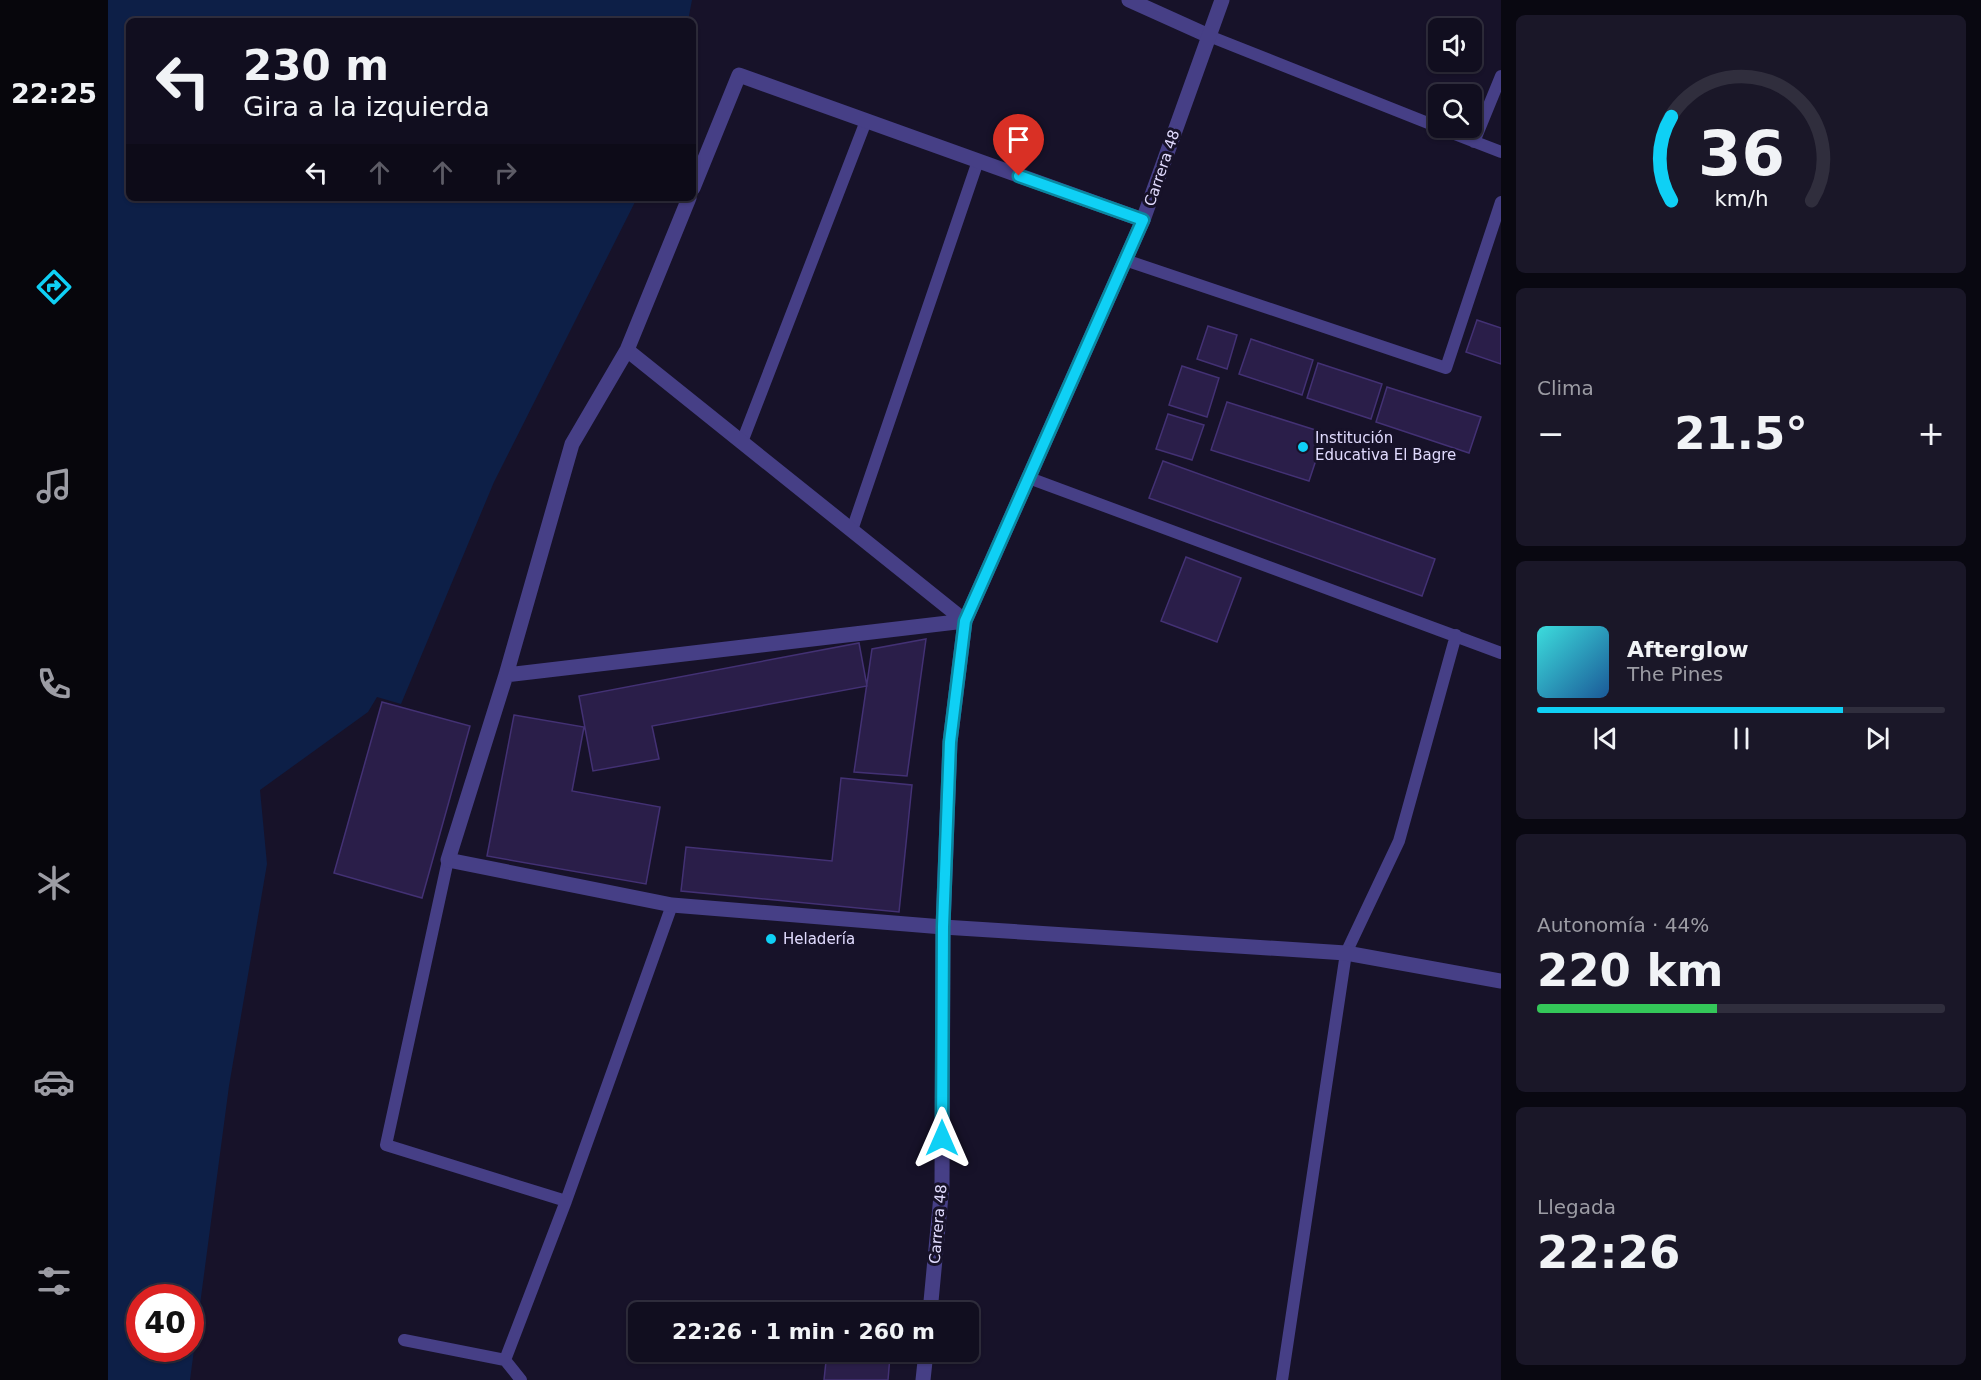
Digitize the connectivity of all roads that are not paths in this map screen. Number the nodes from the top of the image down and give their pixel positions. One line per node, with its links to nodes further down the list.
1 (1129, 0): 3 (street)
2 (1222, 0): 3 (street, Carrera 48)
3 (1209, 36): 6 (lane); 14 (street, Carrera 48)
4 (1501, 76): 8 (lane)
5 (866, 121): 10 (street); 11 (street); 17 (lane)
6 (1428, 124)
7 (1464, 138): 8 (lane)
8 (1474, 142): 9 (lane)
9 (1501, 152)
10 (978, 161): 14 (street); 19 (lane)
11 (696, 181)
12 (688, 201): 16 (street)
13 (1501, 202): 15 (lane)
14 (1143, 220): 15 (street, Carrera 48)
15 (1125, 260): 18 (street, Carrera 48)
16 (627, 350): 17 (street); 23 (street)
17 (742, 442): 19 (street)
18 (1029, 478): 20 (street, Carrera 48); 21 (lane)
19 (852, 530): 20 (street)
20 (965, 621): 23 (street); 26 (street, Carrera 48)
21 (1456, 635): 22 (lane); 27 (lane)
22 (1501, 652)
23 (506, 675): 24 (street)
24 (448, 860): 25 (street); 29 (lane)
25 (672, 905): 26 (street); 29 (lane)
26 (943, 927): 27 (street); 30 (street, Carrera 48)
27 (1346, 953): 28 (street); 36 (lane)
28 (1501, 981)
29 (566, 1201): 32 (lane)
30 (931, 1302)
31 (404, 1340): 32 (lane)
32 (505, 1360): 34 (lane)
33 (925, 1362): 35 (street)
34 (521, 1380)
35 (923, 1380)
36 (1282, 1380)

